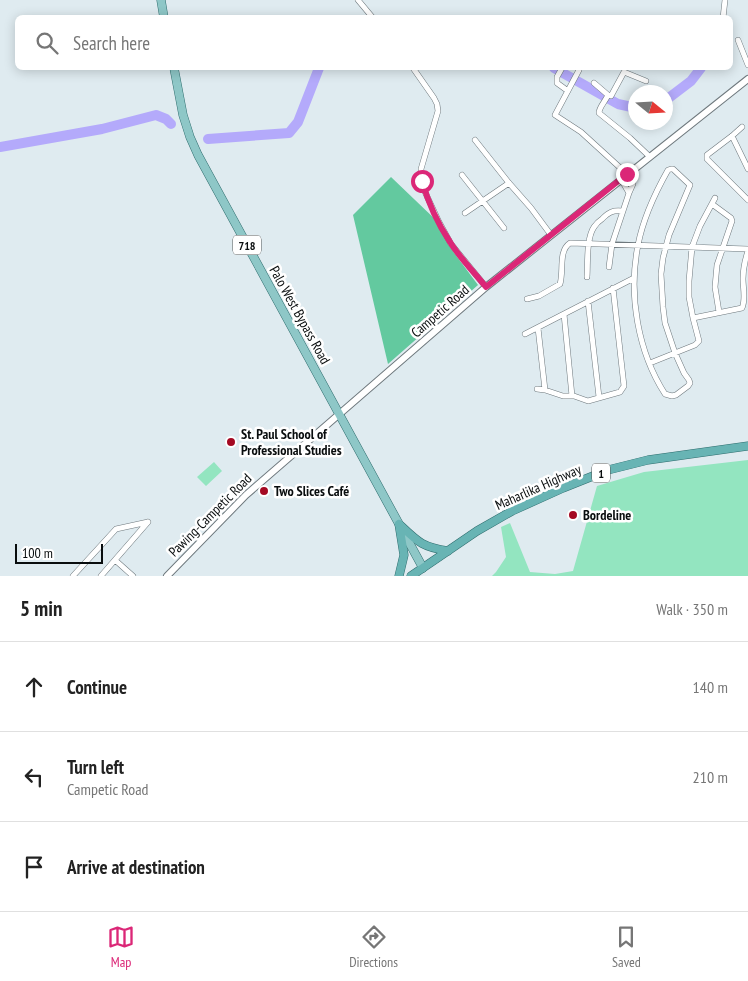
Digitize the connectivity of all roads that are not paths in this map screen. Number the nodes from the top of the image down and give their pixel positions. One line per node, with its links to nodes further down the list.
1 (161, 0): 4 (main road)
2 (358, 0): 5 (street)
3 (725, 0): 6 (street)
4 (164, 15)
5 (370, 15)
6 (722, 15)
7 (738, 40): 8 (street)
8 (748, 64)
9 (174, 70): 62 (main road, Palo West Bypass Road / 718)
10 (414, 70): 47 (street)
11 (560, 70): 16 (street)
12 (579, 70): 16 (street)
13 (748, 79): 21 (street, Campetic Road)
14 (646, 81): 17 (street)
15 (594, 83): 17 (street)
16 (568, 91): 23 (street)
17 (607, 97): 21 (street)
18 (742, 127): 19 (street)
19 (732, 136): 22 (street); 30 (street)
20 (475, 140): 26 (street)
21 (650, 157): 23 (street, Campetic Road)
22 (748, 169)
23 (627, 174): 25 (street, Campetic Road)
24 (462, 175): 31 (street)
25 (621, 179): 28 (street); 36 (street, Campetic Road)
26 (509, 183): 31 (street); 36 (street)
27 (633, 184): 28 (street)
28 (629, 193): 33 (street)
29 (715, 198): 32 (street)
30 (748, 200)
31 (483, 201): 34 (street); 35 (street)
32 (712, 204): 41 (street); 42 (street)
33 (622, 211): 37 (street); 38 (street)
34 (465, 213)
35 (504, 228)
36 (551, 235): 47 (street, Campetic Road)
37 (589, 244): 38 (street); 45 (street); 49 (street)
38 (612, 244): 39 (street); 44 (street)
39 (638, 244): 40 (street); 40 (street); 46 (street)
40 (665, 246): 41 (street); 56 (street)
41 (692, 247): 42 (street); 53 (street)
42 (722, 248): 43 (street); 51 (street)
43 (748, 250): 51 (street)
44 (609, 267)
45 (587, 277)
46 (634, 278): 48 (street); 57 (street)
47 (486, 287): 62 (street, Campetic Road)
48 (613, 288): 50 (street); 61 (street)
49 (527, 299)
50 (588, 301): 52 (street); 61 (street)
51 (719, 312): 53 (street)
52 (564, 314): 54 (street); 60 (street)
53 (693, 318): 56 (street)
54 (538, 328): 55 (street); 59 (street)
55 (525, 334)
56 (675, 353): 57 (street); 57 (street)
57 (650, 362)
58 (536, 389): 59 (street)
59 (545, 390): 60 (street)
60 (572, 396): 61 (street)
61 (599, 397)
62 (340, 415): 64 (main road, Palo West Bypass Road / 718); 71 (street, Pawing-Campetic Road)
63 (748, 446): 65 (highway, Maharlika Highway / 1)
64 (399, 524): 65 (highway); 67 (main road, Palo West Bypass Road / 718); 72 (highway)
65 (448, 551): 67 (highway, Maharlika Highway / 1)
66 (115, 560): 68 (street); 69 (street); 70 (street)
67 (423, 568): 73 (highway, Maharlika Highway / 1)
68 (73, 576)
69 (101, 576)
70 (133, 576)
71 (167, 576)
72 (399, 576)
73 (411, 576)

